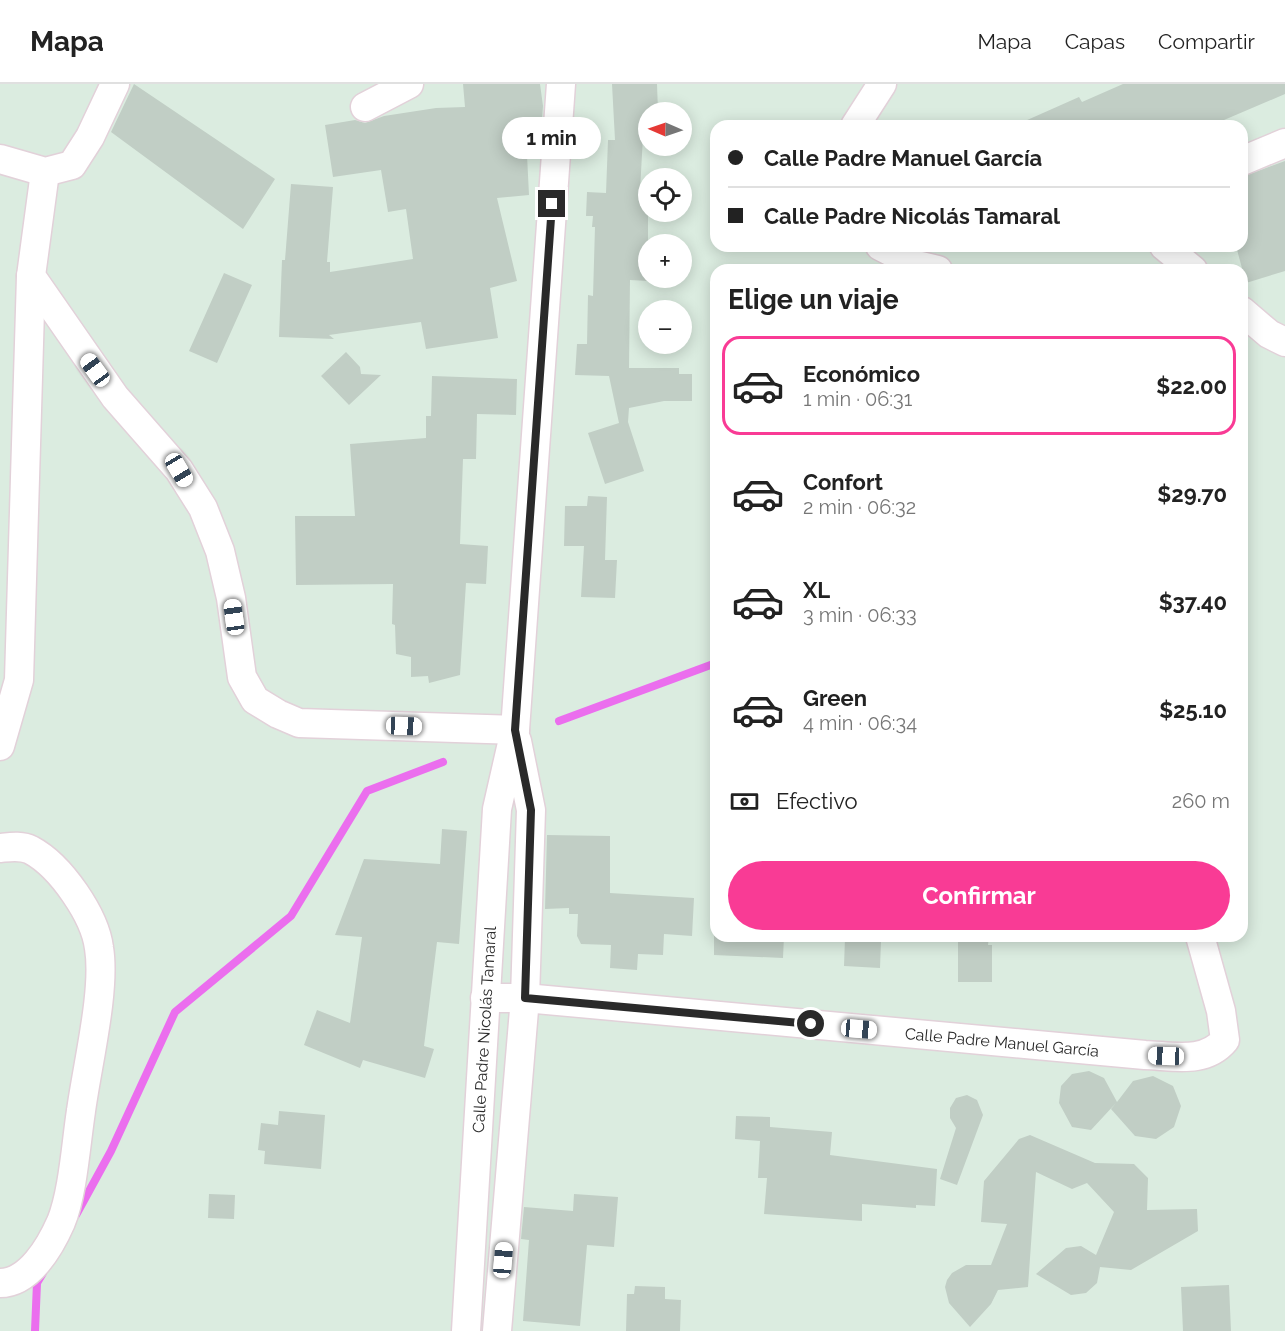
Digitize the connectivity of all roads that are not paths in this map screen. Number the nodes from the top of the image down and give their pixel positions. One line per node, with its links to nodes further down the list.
1 (115, 84): 10 (street)
2 (409, 84): 5 (street)
3 (561, 84): 19 (street, Calle Padre Nicolás Tamaral)
4 (882, 84): 6 (street)
5 (365, 106)
6 (859, 120)
7 (1285, 143): 8 (street)
8 (1248, 158)
9 (0, 159): 10 (street)
10 (45, 172): 15 (street)
11 (892, 252): 13 (street)
12 (1171, 252): 14 (street)
13 (915, 264)
14 (1186, 264)
15 (31, 276): 18 (street); 19 (street)
16 (1248, 316): 17 (street)
17 (1285, 342)
18 (9, 677): 20 (street)
19 (515, 730): 23 (street, Calle Padre Nicolás Tamaral); 24 (street, Calle Padre Nicolás Tamaral)
20 (0, 746)
21 (0, 848): 25 (street)
22 (1202, 942): 24 (street, Calle Padre Manuel García)
23 (485, 998): 24 (street, Calle Padre Manuel García); 26 (street, Calle Padre Nicolás Tamaral)
24 (525, 998): 27 (street, Calle Padre Nicolás Tamaral)
25 (0, 1283)
26 (466, 1331)
27 (497, 1331)

